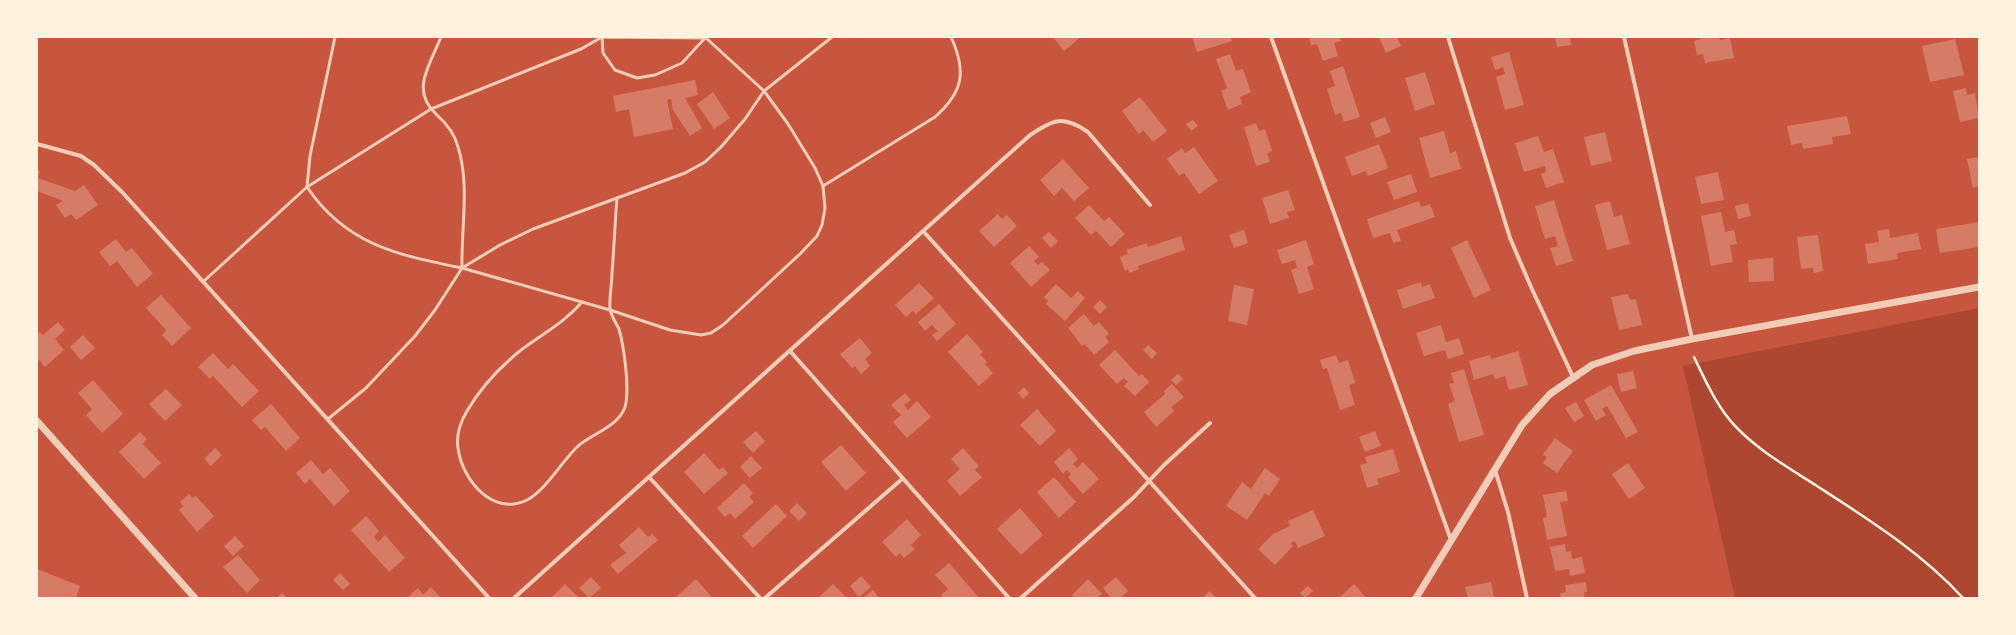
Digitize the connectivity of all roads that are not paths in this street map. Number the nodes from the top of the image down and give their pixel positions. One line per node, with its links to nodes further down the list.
1 (335, 37): 14 (lane)
2 (441, 37): 11 (lane)
3 (602, 37): 9 (lane); 9 (lane); 11 (lane)
4 (832, 37): 10 (lane)
5 (951, 37): 13 (lane)
6 (1271, 37): 33 (street)
7 (1448, 37): 25 (street)
8 (1624, 37): 23 (street)
9 (706, 38): 10 (lane)
10 (764, 91): 13 (lane); 15 (lane)
11 (431, 109): 14 (lane); 18 (lane)
12 (37, 144): 19 (street)
13 (823, 186): 22 (lane)
14 (307, 187): 18 (lane); 19 (lane)
15 (617, 198): 18 (lane); 22 (lane)
16 (1150, 205): 17 (street)
17 (923, 231): 24 (street); 32 (street)
18 (462, 268): 21 (lane); 26 (lane)
19 (204, 281): 26 (street)
20 (1979, 287): 23 (street)
21 (582, 302): 22 (lane); 22 (lane)
22 (610, 310)
23 (1692, 339): 25 (street)
24 (790, 350): 30 (street); 31 (street)
25 (1573, 377): 29 (street)
26 (328, 419): 35 (street)
27 (37, 421): 34 (street)
28 (1210, 423): 32 (street)
29 (1495, 468): 33 (street); 43 (street)
30 (649, 477): 36 (street); 37 (street)
31 (902, 478): 38 (street); 39 (street)
32 (1150, 480): 40 (street); 41 (street)
33 (1451, 540): 42 (street)
34 (195, 598)
35 (489, 598)
36 (514, 598)
37 (760, 598)
38 (765, 598)
39 (1009, 598)
40 (1021, 598)
41 (1255, 598)
42 (1416, 598)
43 (1527, 598)

